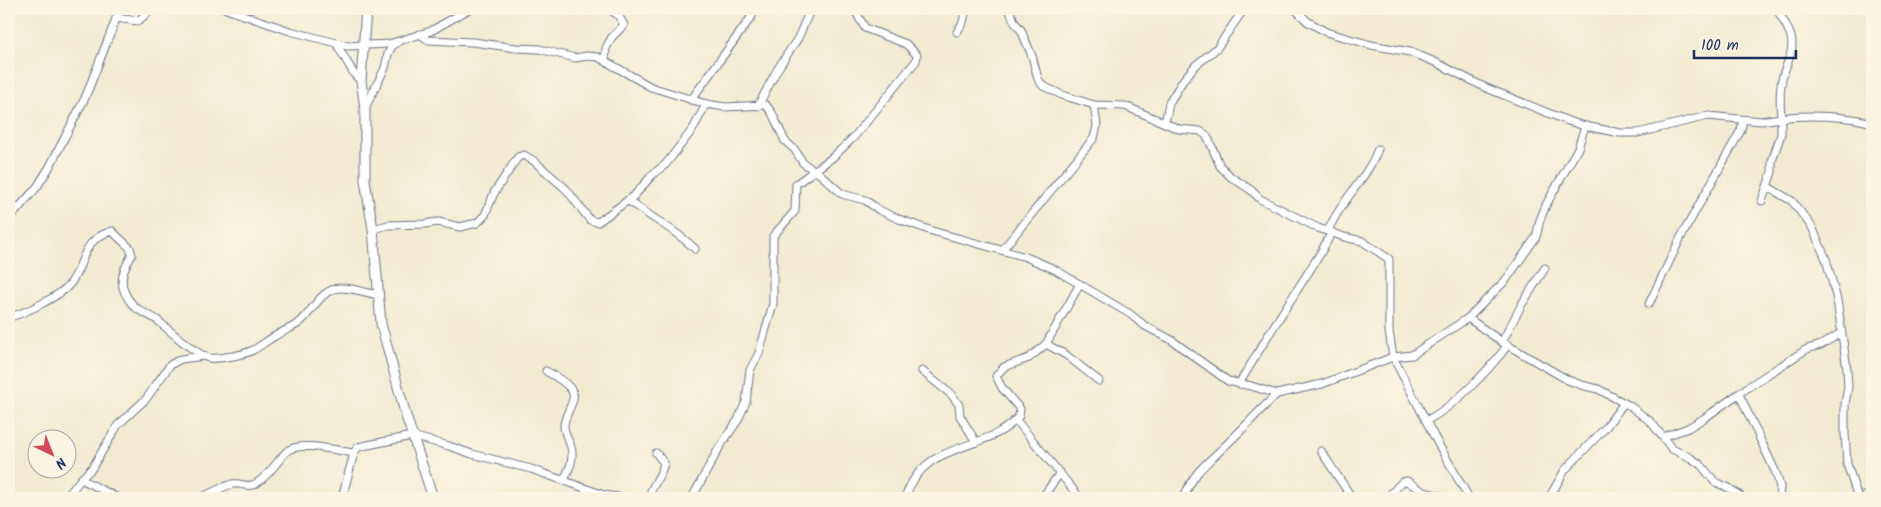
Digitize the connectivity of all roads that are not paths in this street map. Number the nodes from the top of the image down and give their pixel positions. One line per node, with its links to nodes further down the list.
1 (120, 9): 15 (street)
2 (152, 9): 15 (street)
3 (226, 9): 19 (street)
4 (366, 9): 20 (street)
5 (469, 9): 17 (street)
6 (609, 9): 21 (street)
7 (754, 9): 23 (street)
8 (813, 9): 26 (street)
9 (854, 9): 34 (street)
10 (966, 9): 16 (street)
11 (1008, 9): 25 (street)
12 (1244, 9): 30 (street)
13 (1295, 9): 32 (street)
14 (1777, 9): 28 (street)
15 (116, 18): 38 (street)
16 (958, 32)
17 (420, 34): 18 (street); 21 (street)
18 (404, 40): 20 (street); 27 (street)
19 (336, 43): 20 (street); 22 (street)
20 (362, 44): 22 (street)
21 (605, 60): 23 (street)
22 (361, 81): 27 (street)
23 (691, 100): 24 (street)
24 (706, 104): 26 (street); 36 (street)
25 (1094, 105): 30 (street); 42 (street)
26 (758, 106): 34 (street)
27 (365, 108): 39 (street)
28 (1781, 118): 29 (street); 31 (street); 35 (street)
29 (1743, 120): 32 (street); 46 (street)
30 (1165, 123): 40 (street)
31 (1872, 123)
32 (1586, 126): 48 (street)
33 (1378, 149): 40 (street)
34 (814, 170): 42 (street); 80 (street)
35 (1768, 188): 37 (street); 49 (street)
36 (628, 200): 39 (street); 41 (street)
37 (1762, 201)
38 (9, 219)
39 (373, 229): 45 (street)
40 (1330, 231): 53 (street); 57 (street)
41 (696, 249)
42 (1003, 249): 44 (street)
43 (1545, 268): 51 (street)
44 (1080, 284): 50 (street); 57 (street)
45 (378, 295): 52 (street); 63 (street)
46 (1649, 304)
47 (9, 317): 52 (street)
48 (1468, 318): 51 (street); 53 (street)
49 (1842, 333): 59 (street); 92 (street)
50 (1046, 344): 56 (street); 61 (street)
51 (1505, 344): 60 (street); 62 (street)
52 (204, 356): 70 (street)
53 (1393, 357): 58 (street); 62 (street)
54 (546, 370): 71 (street)
55 (922, 371): 65 (street)
56 (1099, 381)
57 (1239, 384): 58 (street)
58 (1277, 394): 84 (street)
59 (1739, 394): 64 (street); 91 (street)
60 (1624, 403): 64 (street); 89 (street)
61 (1016, 420): 65 (street); 69 (street)
62 (1426, 421): 88 (street)
63 (412, 436): 67 (street); 71 (street); 77 (street)
64 (1663, 437): 90 (street)
65 (976, 442): 81 (street)
66 (1321, 451): 85 (street)
67 (354, 453): 75 (street); 76 (street)
68 (656, 453): 79 (street)
69 (1060, 474): 82 (street); 83 (street)
70 (81, 479): 73 (street); 74 (street)
71 (564, 480): 78 (street)
72 (1872, 487): 93 (street)
73 (66, 498)
74 (118, 498)
75 (200, 498)
76 (342, 498)
77 (432, 498)
78 (623, 498)
79 (649, 498)
80 (692, 498)
81 (905, 498)
82 (1042, 498)
83 (1080, 498)
84 (1184, 498)
85 (1352, 498)
86 (1387, 498): 87 (street)
87 (1447, 498)
88 (1469, 498)
89 (1549, 498)
90 (1743, 498)
91 (1779, 498)
92 (1858, 498)
93 (1865, 498)

